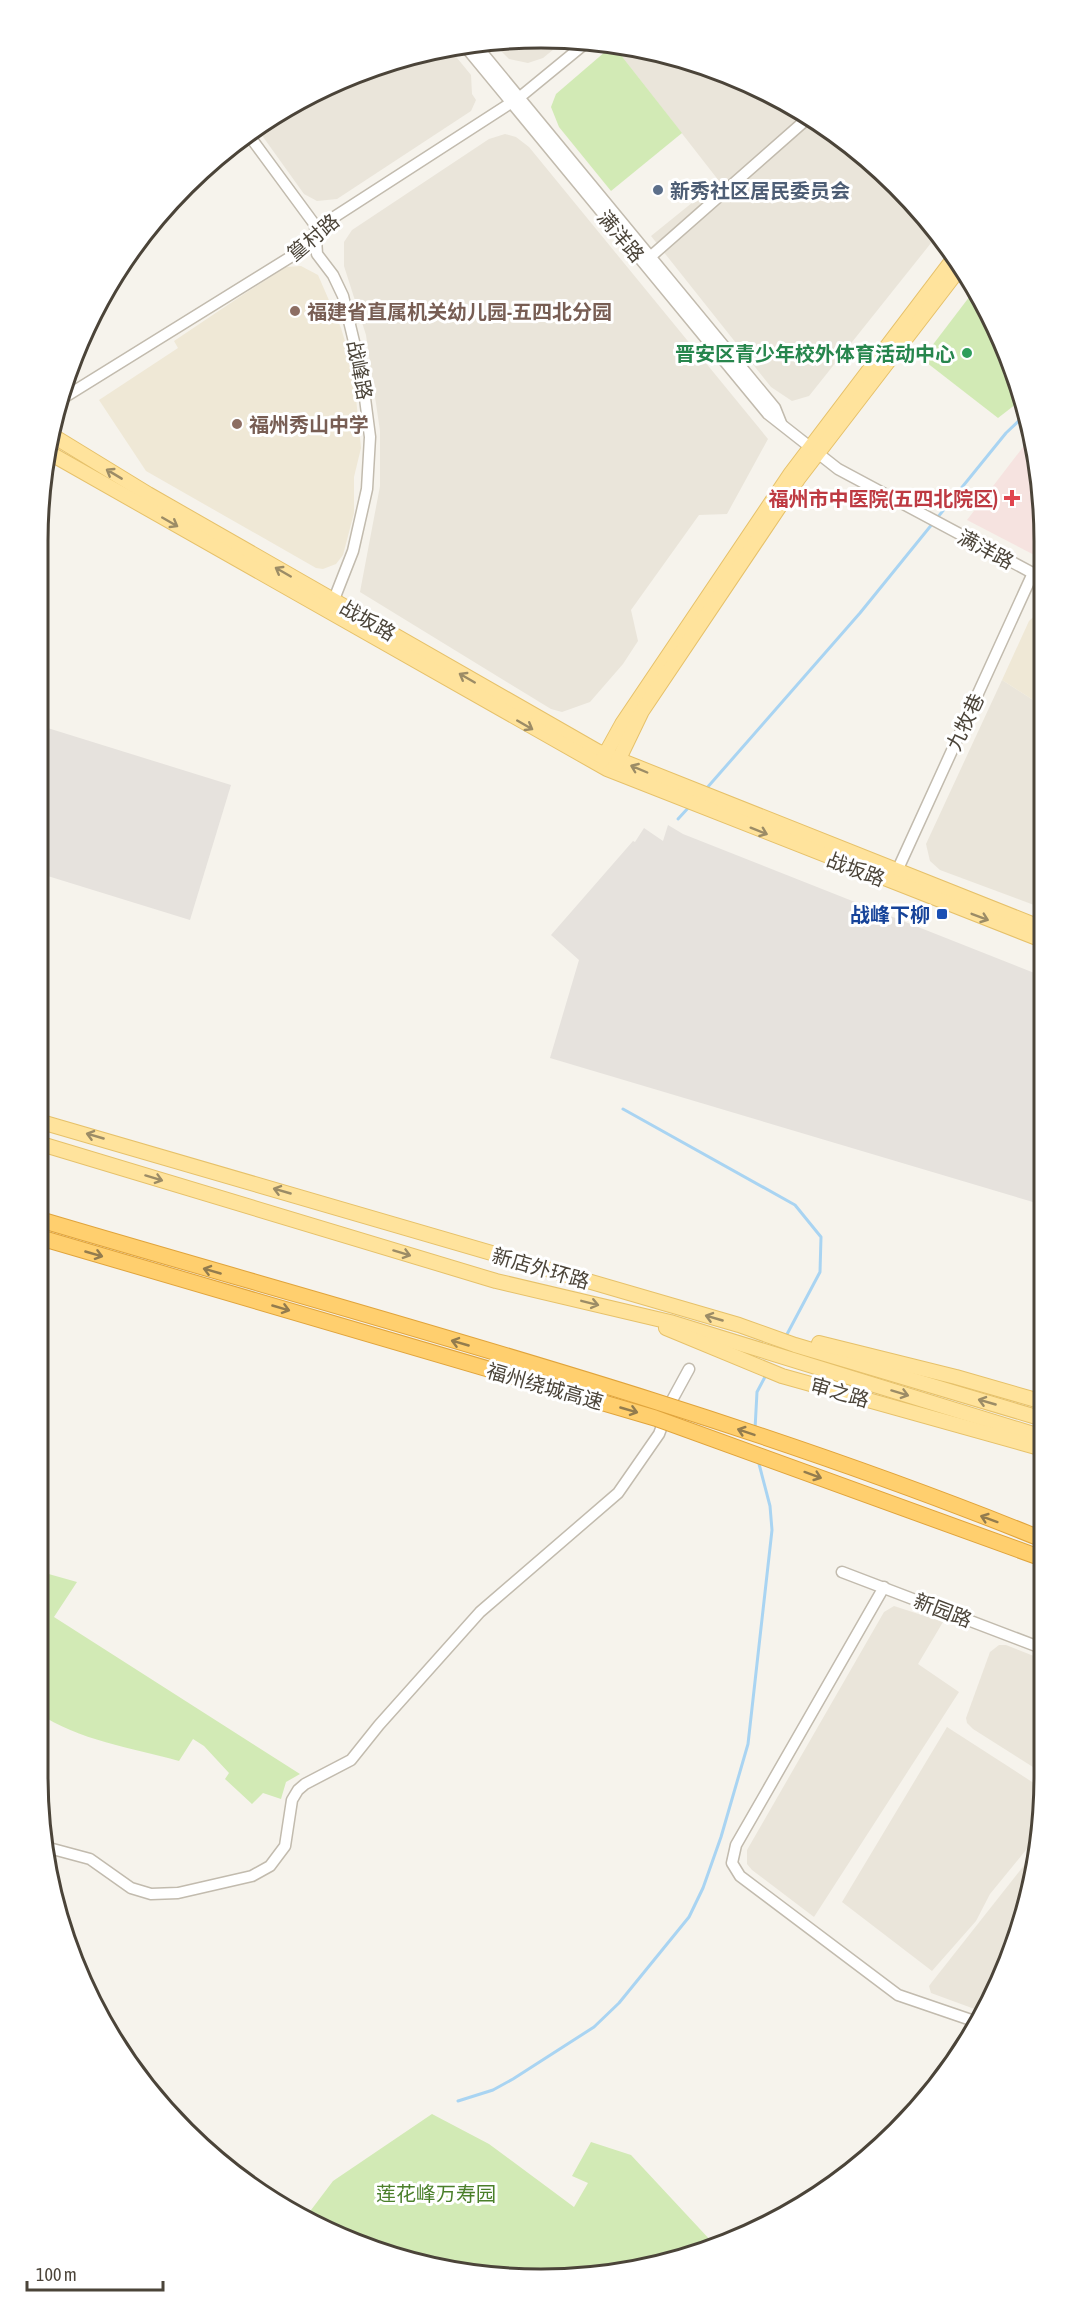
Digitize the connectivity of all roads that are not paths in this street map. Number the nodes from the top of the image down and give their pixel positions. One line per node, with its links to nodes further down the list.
1 (578, 49): 4 (street, 篁村路)
2 (480, 52): 4 (street, 满洋路)
3 (471, 53): 4 (street, 满洋路)
4 (515, 100): 7 (street, 篁村路); 8 (street, 满洋路); 12 (street, 满洋路)
5 (802, 123): 8 (street)
6 (253, 141): 7 (street, 战峰路)
7 (318, 237): 11 (street, 篁村路); 18 (street, 战峰路)
8 (649, 258): 12 (street, 满洋路)
9 (949, 265): 14 (main road)
10 (955, 274): 14 (main road)
11 (71, 393)
12 (781, 423): 14 (street, 满洋路)
13 (58, 439): 18 (main road, 战坂路, one-way to 13)
14 (814, 450): 16 (street, 满洋路); 19 (main road)
15 (55, 456): 18 (main road, 战坂路, one-way to 18)
16 (1034, 573)
17 (1034, 581): 21 (street, 九牧巷)
18 (331, 607): 19 (main road, 战坂路)
19 (609, 763): 20 (main road, 战坂路)
20 (710, 804): 21 (main road, 战坂路); 23 (main road, 战坂路, one-way to 23)
21 (897, 871): 22 (main road, 战坂路)
22 (1034, 924)
23 (1034, 937)
24 (48, 1121): 26 (main road)
25 (48, 1123): 26 (main road, 新店外环路)
26 (60, 1126): 31 (main road, 新店外环路, one-way to 26)
27 (48, 1146): 30 (main road, 新店外环路, one-way to 30)
28 (48, 1223): 37 (highway, 福州绕城高速, one-way to 28, bridge)
29 (48, 1240): 38 (highway, 福州绕城高速, one-way to 38, bridge)
30 (643, 1316): 35 (main road, 新店外环路, one-way to 35); 36 (main road, 审之路)
31 (771, 1334): 33 (main road, 审之路); 34 (main road, 新店外环路, one-way to 31)
32 (689, 1369): 42 (street)
33 (1034, 1399)
34 (1034, 1416)
35 (1034, 1434)
36 (1034, 1446)
37 (1034, 1536)
38 (1034, 1554)
39 (843, 1572): 40 (street, 新园路)
40 (884, 1587): 41 (street, 新园路); 43 (street)
41 (1034, 1645)
42 (53, 1849)
43 (970, 2020)

